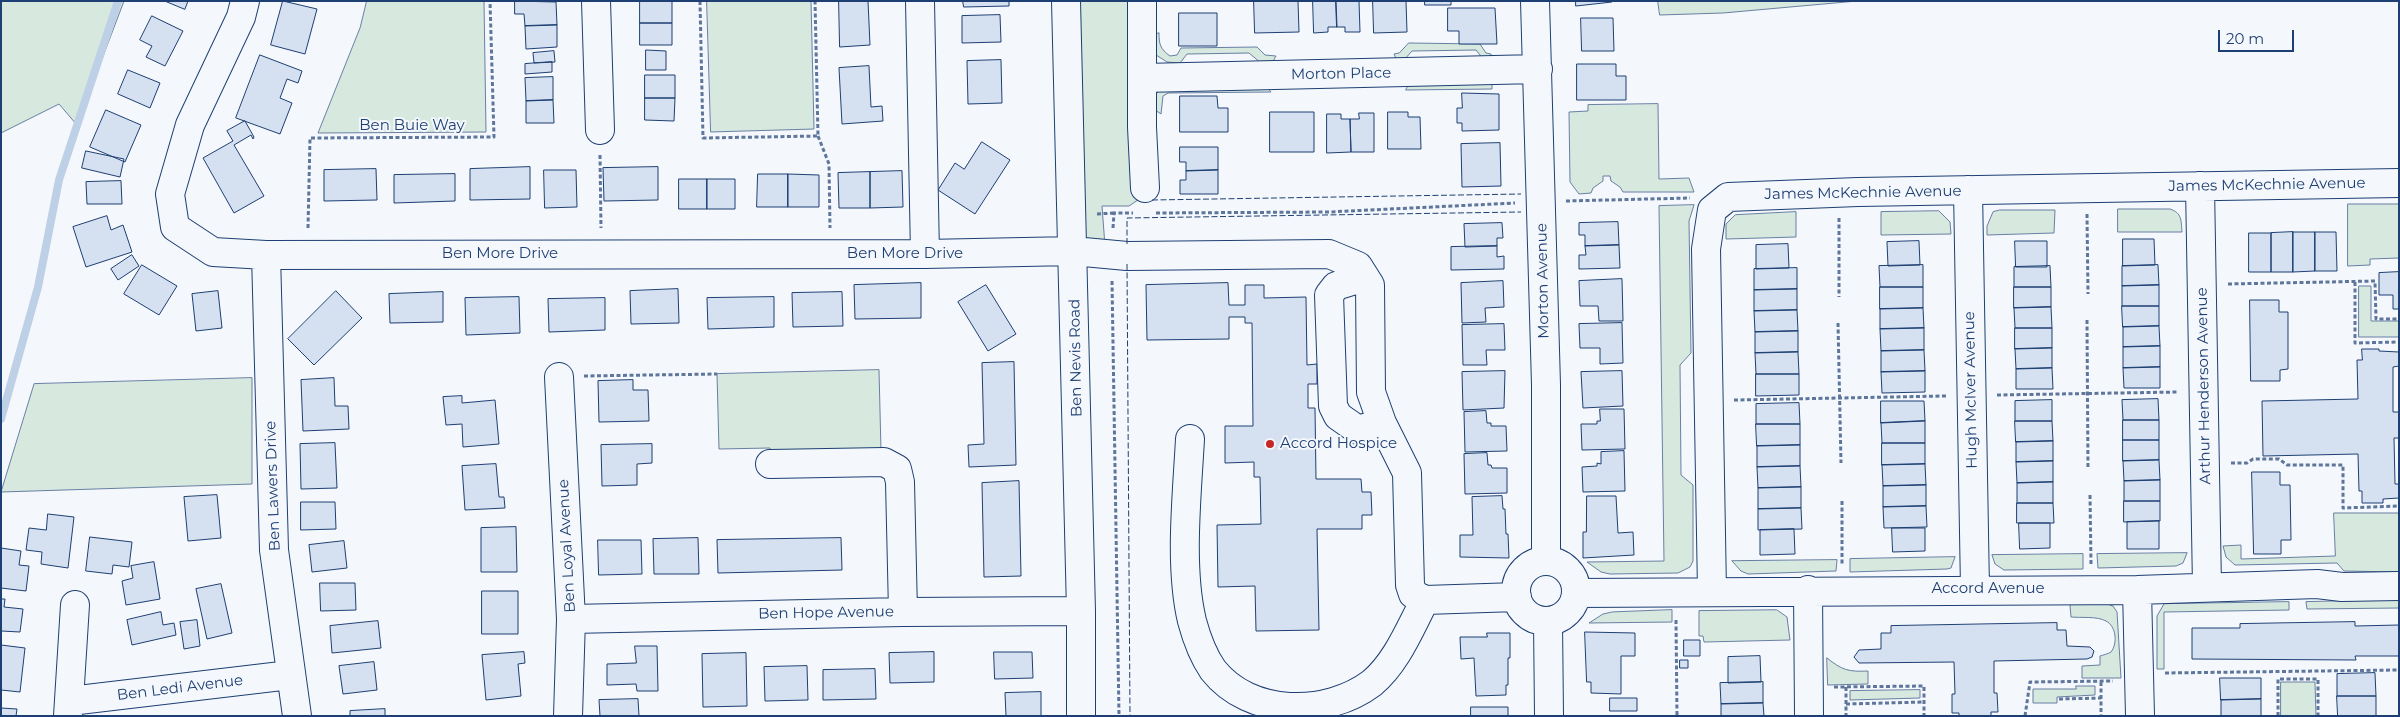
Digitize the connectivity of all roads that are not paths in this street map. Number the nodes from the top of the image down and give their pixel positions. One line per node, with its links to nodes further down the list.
1 (245, 1): 16 (street, Ben More Drive)
2 (596, 1): 9 (street)
3 (920, 1): 15 (street)
4 (1066, 1): 14 (street, Ben Nevis Road)
5 (1535, 1): 7 (street, Morton Avenue)
6 (1142, 10): 8 (street)
7 (1538, 69): 8 (street, Morton Place); 22 (street, Morton Avenue)
8 (1143, 78): 13 (street)
9 (600, 130)
10 (2399, 183): 11 (street, James McKechnie Avenue)
11 (2200, 186): 12 (street, James McKechnie Avenue); 24 (street, Arthur Henderson Avenue)
12 (1968, 190): 26 (street, Hugh McIver Avenue); 28 (street, James McKechnie Avenue)
13 (1146, 204)
14 (1073, 251): 15 (street, Ben More Drive); 17 (street, Ben More Drive); 33 (street, Ben Nevis Road)
15 (925, 254): 16 (street, Ben More Drive)
16 (266, 255): 37 (street, Ben Lawers Drive)
17 (1365, 276): 19 (street); 19 (street)
18 (558, 377): 35 (street, Ben Loyal Avenue)
19 (1382, 423): 31 (street)
20 (1190, 439): 31 (street)
21 (770, 464): 34 (street)
22 (1546, 560): 29 (street); 30 (street)
23 (2399, 586): 24 (street, Accord Avenue)
24 (2207, 587): 27 (street, Accord Avenue)
25 (1808, 590): 26 (street, Accord Avenue); 28 (street, Accord Avenue); 43 (street)
26 (1975, 590): 27 (street, Accord Avenue)
27 (2137, 590): 44 (street)
28 (1712, 591): 29 (street, Accord Avenue)
29 (1576, 593): 36 (street)
30 (1517, 597): 31 (street); 36 (street)
31 (1425, 600)
32 (75, 605): 38 (street, Ben Ledi Avenue)
33 (1081, 611): 34 (street, Ben Hope Avenue); 41 (street, Ben Nevis Road)
34 (902, 612): 35 (street, Ben Hope Avenue)
35 (571, 619): 40 (street, Ben Loyal Avenue)
36 (1548, 621): 42 (street)
37 (290, 675): 38 (street, Ben Ledi Avenue); 39 (street, Ben Lawers Drive)
38 (69, 708)
39 (297, 716)
40 (568, 716)
41 (1081, 716)
42 (1549, 716)
43 (1809, 716)
44 (2140, 716)

